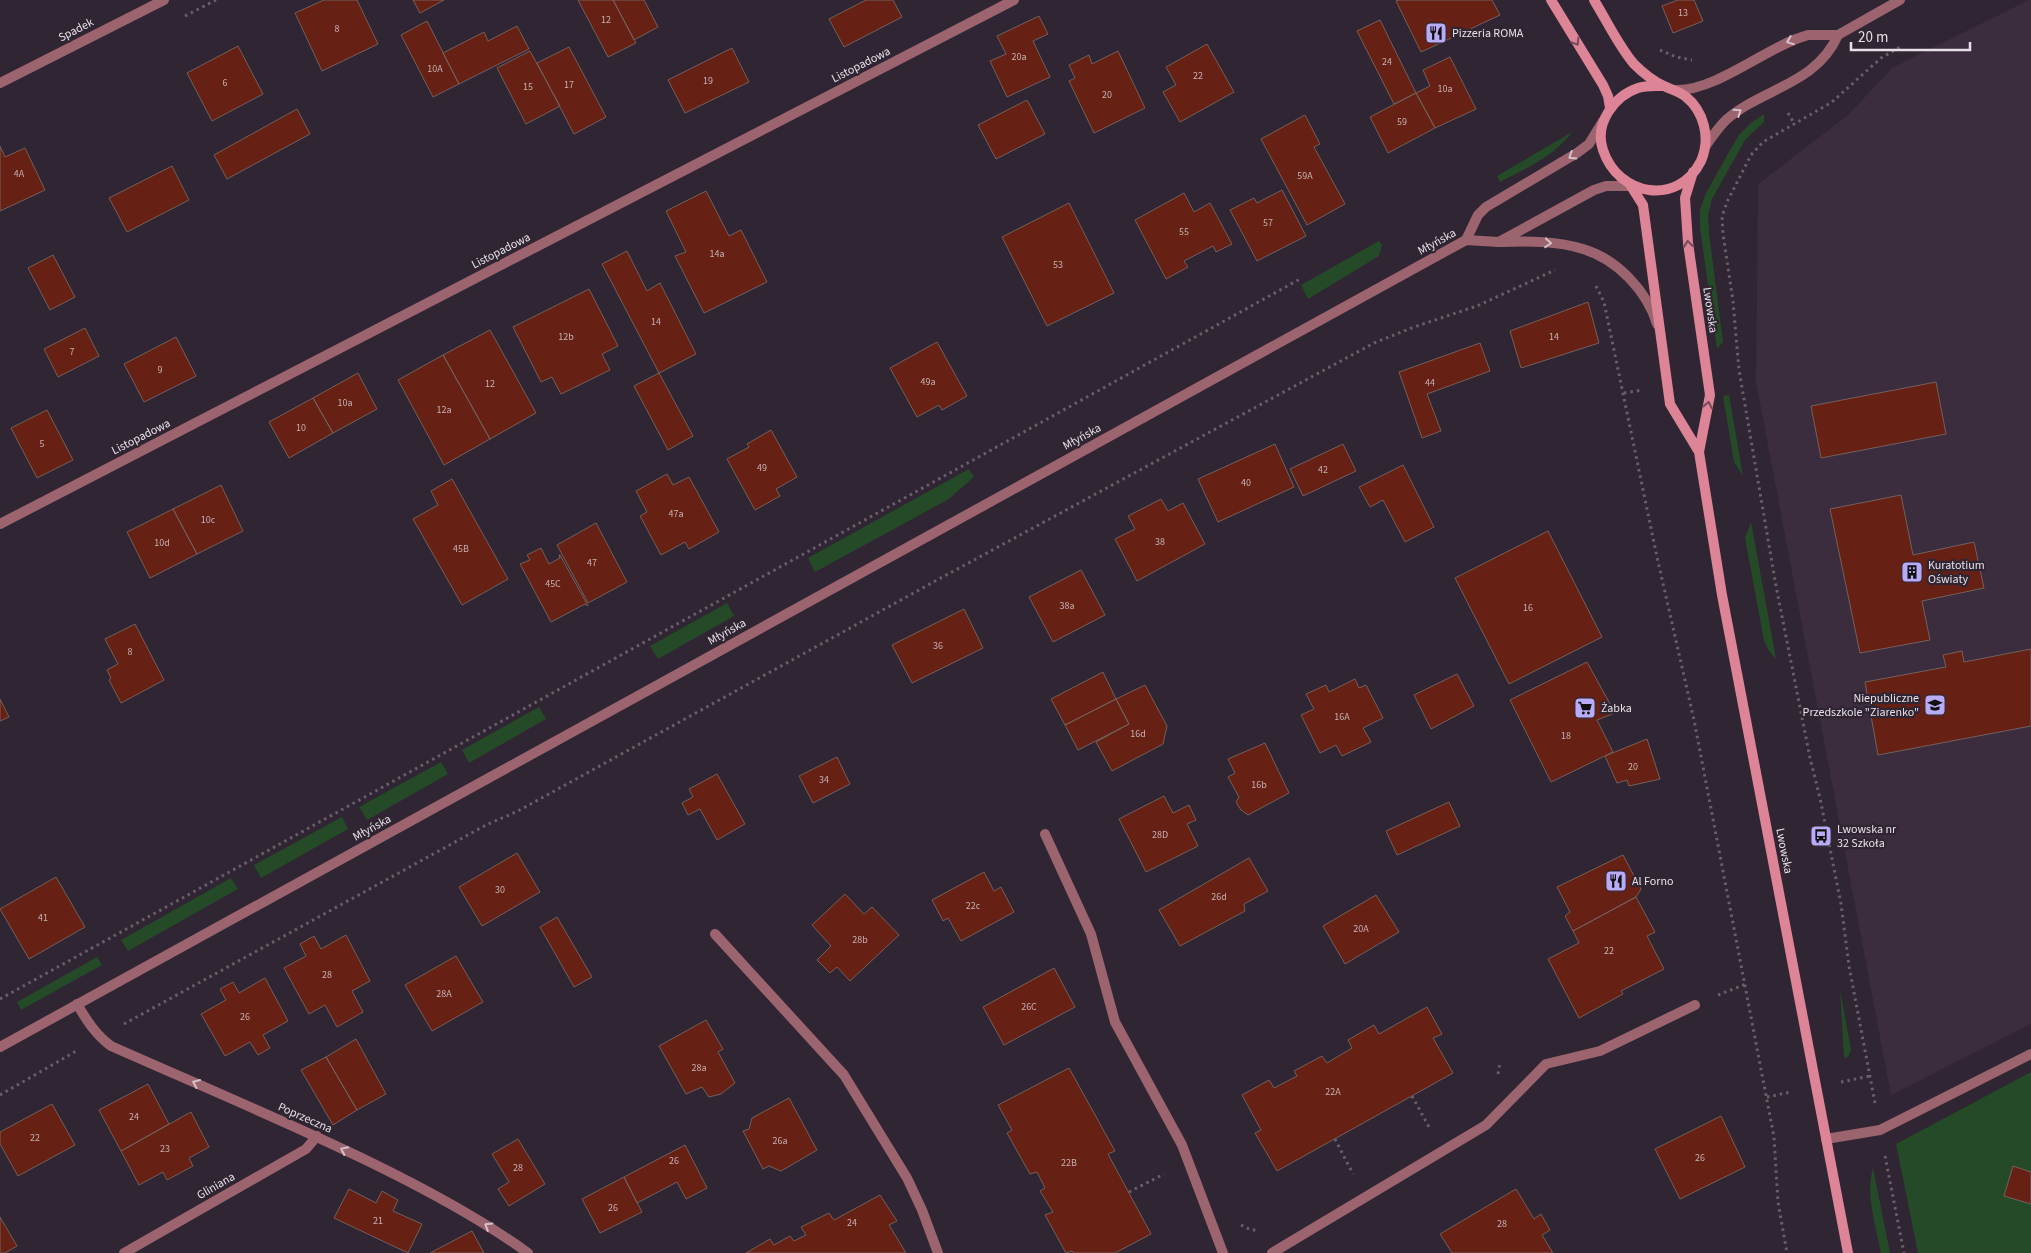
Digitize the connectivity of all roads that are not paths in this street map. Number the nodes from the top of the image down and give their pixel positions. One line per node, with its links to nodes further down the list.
1 (164, 0): 7 (street, Spadek)
2 (1014, 0): 19 (street, Listopadowa)
3 (1551, 0): 10 (main road, one-way to 10)
4 (1594, 0): 8 (main road)
5 (1900, 0): 6 (street)
6 (1838, 35): 9 (street, one-way to 9); 12 (street, one-way to 6)
7 (0, 83)
8 (1664, 86): 9 (main road); 10 (main road)
9 (1676, 90): 12 (main road)
10 (1610, 108): 11 (main road)
11 (1604, 120): 14 (main road); 15 (street, Młyńska, one-way to 15)
12 (1705, 148): 13 (main road)
13 (1693, 172): 14 (main road); 18 (main road, Lwowska, one-way to 13)
14 (1631, 186): 16 (street); 17 (main road, Lwowska)
15 (1466, 240): 16 (street, Młyńska); 22 (street, Młyńska)
16 (1499, 242): 17 (street, Młyńska, one-way to 17)
17 (1661, 338): 18 (main road, Lwowska)
18 (1699, 452): 27 (main road, Lwowska)
19 (0, 524)
20 (1045, 834): 31 (street)
21 (715, 934): 30 (street)
22 (77, 1004): 24 (street, Młyńska); 26 (street, Poprzeczna, one-way to 22)
23 (1695, 1005): 32 (street)
24 (0, 1047)
25 (2031, 1054): 27 (street)
26 (317, 1136): 28 (street, Gliniana); 29 (street, Poprzeczna, one-way to 26)
27 (1826, 1139): 33 (main road, Lwowska)
28 (124, 1253)
29 (528, 1253)
30 (938, 1253)
31 (1223, 1253)
32 (1272, 1253)
33 (1848, 1253)

